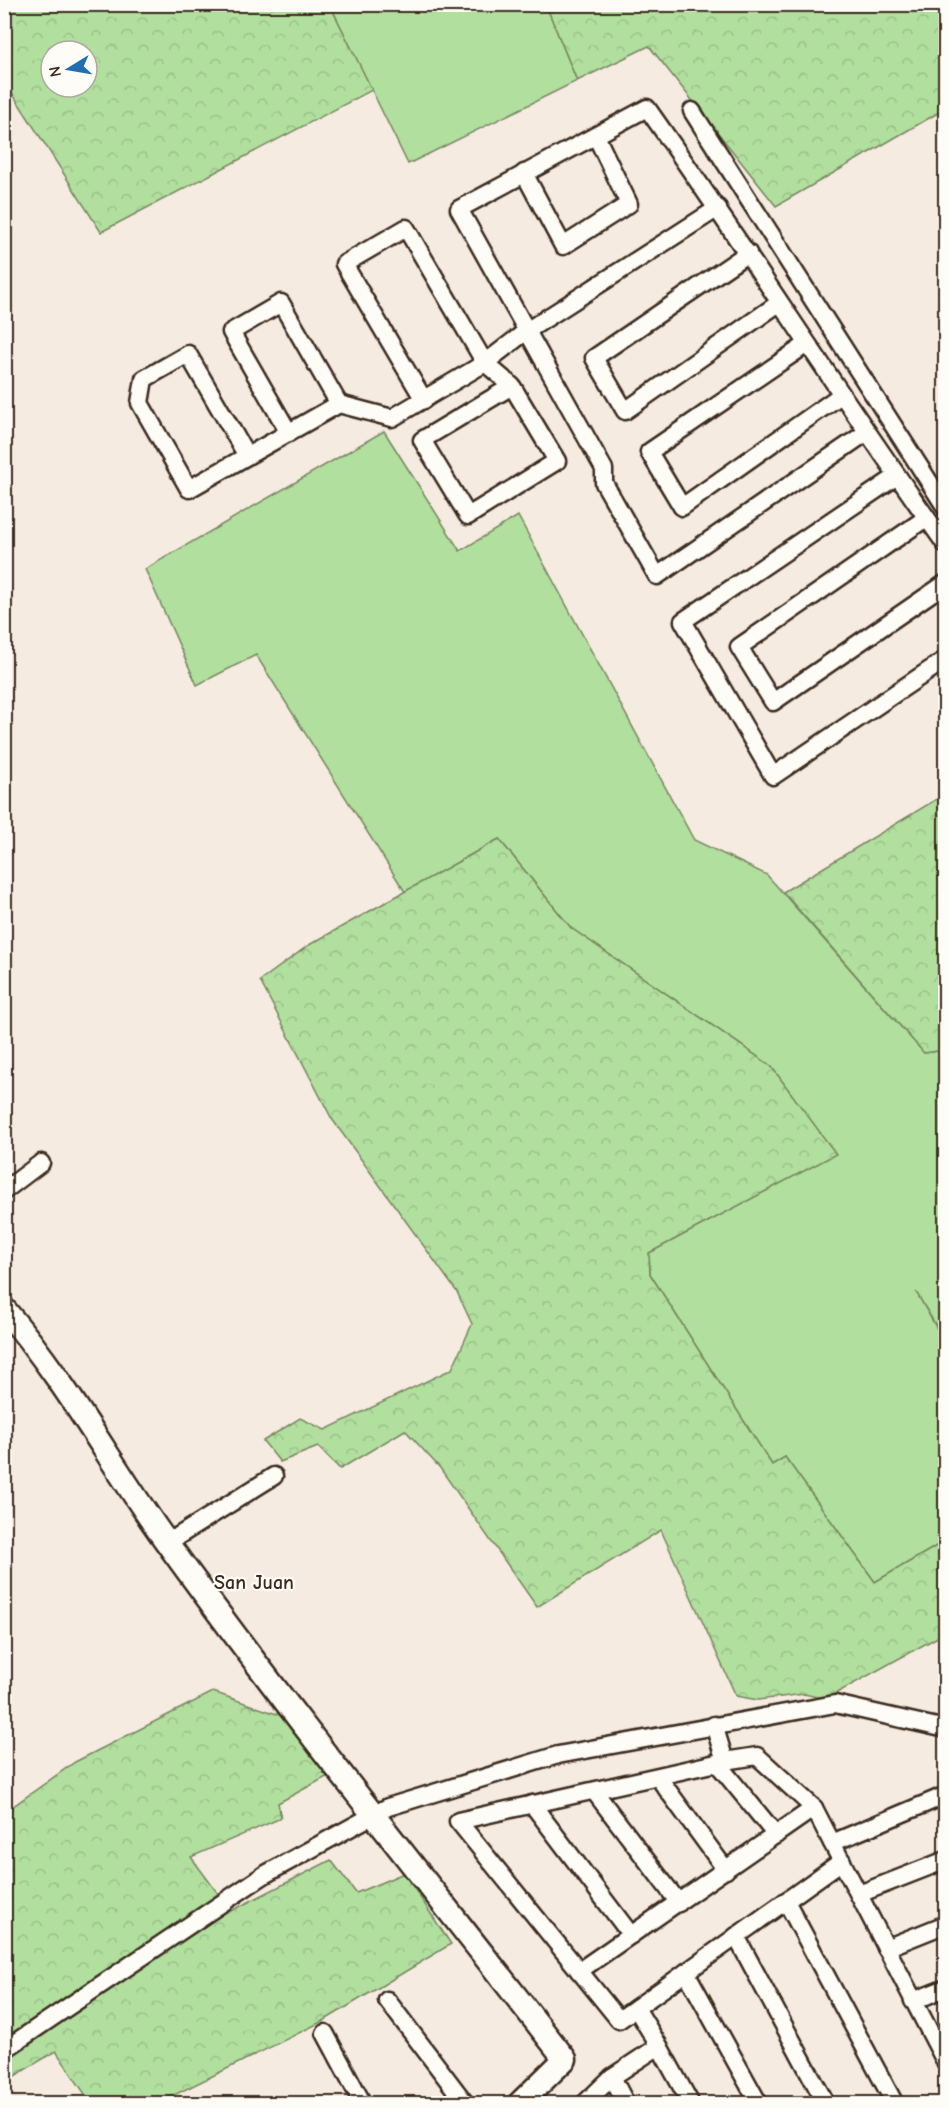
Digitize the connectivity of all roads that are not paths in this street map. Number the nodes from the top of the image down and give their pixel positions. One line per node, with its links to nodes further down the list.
1 (692, 111): 18 (street)
2 (596, 136): 3 (street); 3 (street); 4 (street)
3 (524, 173): 7 (street)
4 (718, 208): 5 (street); 7 (street)
5 (748, 253): 6 (street); 6 (street)
6 (780, 303): 8 (street)
7 (525, 332): 9 (street); 14 (street)
8 (807, 344): 11 (street); 11 (street)
9 (485, 363): 10 (street); 12 (street); 12 (street)
10 (512, 386): 10 (street)
11 (841, 394): 14 (street)
12 (423, 400): 13 (street)
13 (339, 404): 15 (street); 15 (street)
14 (867, 432): 17 (street)
15 (289, 433): 16 (street)
16 (248, 456): 16 (street)
17 (897, 476): 19 (street); 22 (street)
18 (945, 508)
19 (926, 518): 20 (street); 21 (street)
20 (945, 545)
21 (945, 584)
22 (945, 659)
23 (41, 1163): 24 (street)
24 (4, 1191)
25 (4, 1309): 27 (street)
26 (274, 1476): 27 (street)
27 (167, 1543): 36 (street)
28 (714, 1725): 29 (street); 30 (street); 36 (street)
29 (945, 1730)
30 (721, 1762): 31 (street); 35 (street); 37 (street)
31 (658, 1777): 32 (street); 41 (street)
32 (594, 1791): 34 (street); 44 (street)
33 (945, 1795): 38 (street)
34 (532, 1804): 46 (street); 49 (street)
35 (814, 1808): 37 (street); 38 (street)
36 (374, 1813): 57 (street); 62 (street)
37 (776, 1835): 41 (street)
38 (832, 1843): 40 (street)
39 (945, 1860): 42 (street)
40 (842, 1862): 42 (street); 43 (street)
41 (726, 1870): 44 (street)
42 (858, 1894): 48 (street)
43 (786, 1901): 47 (street); 68 (street)
44 (679, 1903): 46 (street)
45 (945, 1924): 48 (street)
46 (632, 1935): 49 (street)
47 (736, 1936): 50 (street); 67 (street)
48 (886, 1948): 53 (street)
49 (579, 1971): 54 (street)
50 (686, 1972): 54 (street); 66 (street)
51 (945, 1988): 53 (street)
52 (387, 2000): 61 (street)
53 (913, 2001): 58 (street)
54 (636, 2008): 56 (street)
55 (325, 2033): 60 (street)
56 (659, 2046): 59 (street); 65 (street)
57 (4, 2050)
58 (944, 2057)
59 (612, 2077): 63 (street); 64 (street)
60 (363, 2103)
61 (466, 2103)
62 (519, 2103)
63 (584, 2103)
64 (626, 2103)
65 (691, 2103)
66 (759, 2103)
67 (826, 2103)
68 (895, 2103)

